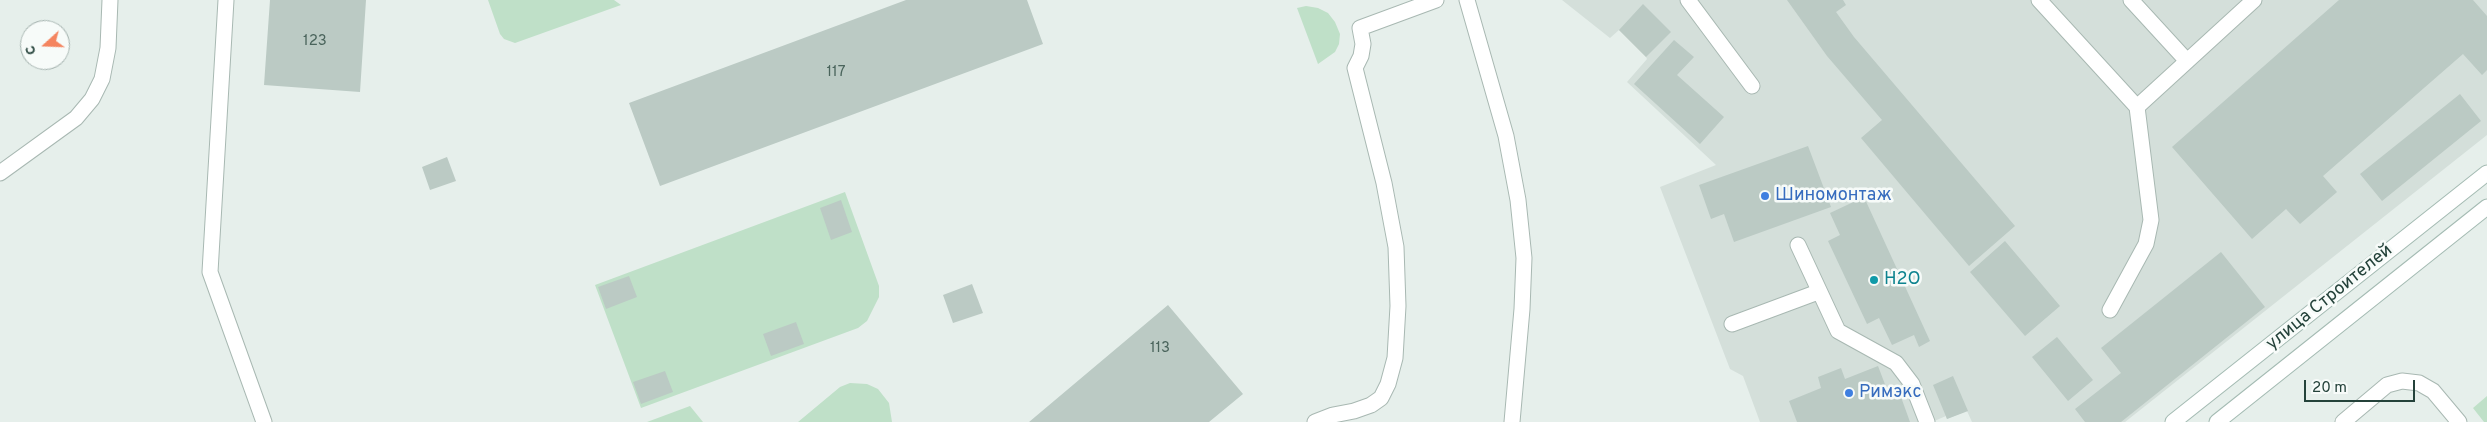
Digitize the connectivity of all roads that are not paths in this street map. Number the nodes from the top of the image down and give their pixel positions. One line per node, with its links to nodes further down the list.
1 (110, 0): 12 (main road)
2 (226, 0): 19 (main road)
3 (1436, 0): 20 (main road)
4 (1467, 0): 21 (main road)
5 (1688, 0): 10 (main road)
6 (2039, 0): 11 (main road)
7 (2131, 0): 9 (main road)
8 (2254, 0): 9 (main road)
9 (2187, 61): 11 (main road)
10 (1752, 86)
11 (2136, 107): 17 (main road)
12 (0, 173)
13 (2487, 173): 23 (main road, улица Строителей)
14 (2487, 207): 24 (main road, улица Строителей)
15 (1798, 244): 16 (main road)
16 (1818, 292): 18 (main road); 22 (main road)
17 (2110, 310)
18 (1732, 324)
19 (264, 422)
20 (1315, 422)
21 (1512, 422)
22 (1927, 422)
23 (2173, 422)
24 (2217, 422)
25 (2342, 422): 26 (main road)
26 (2459, 422)

